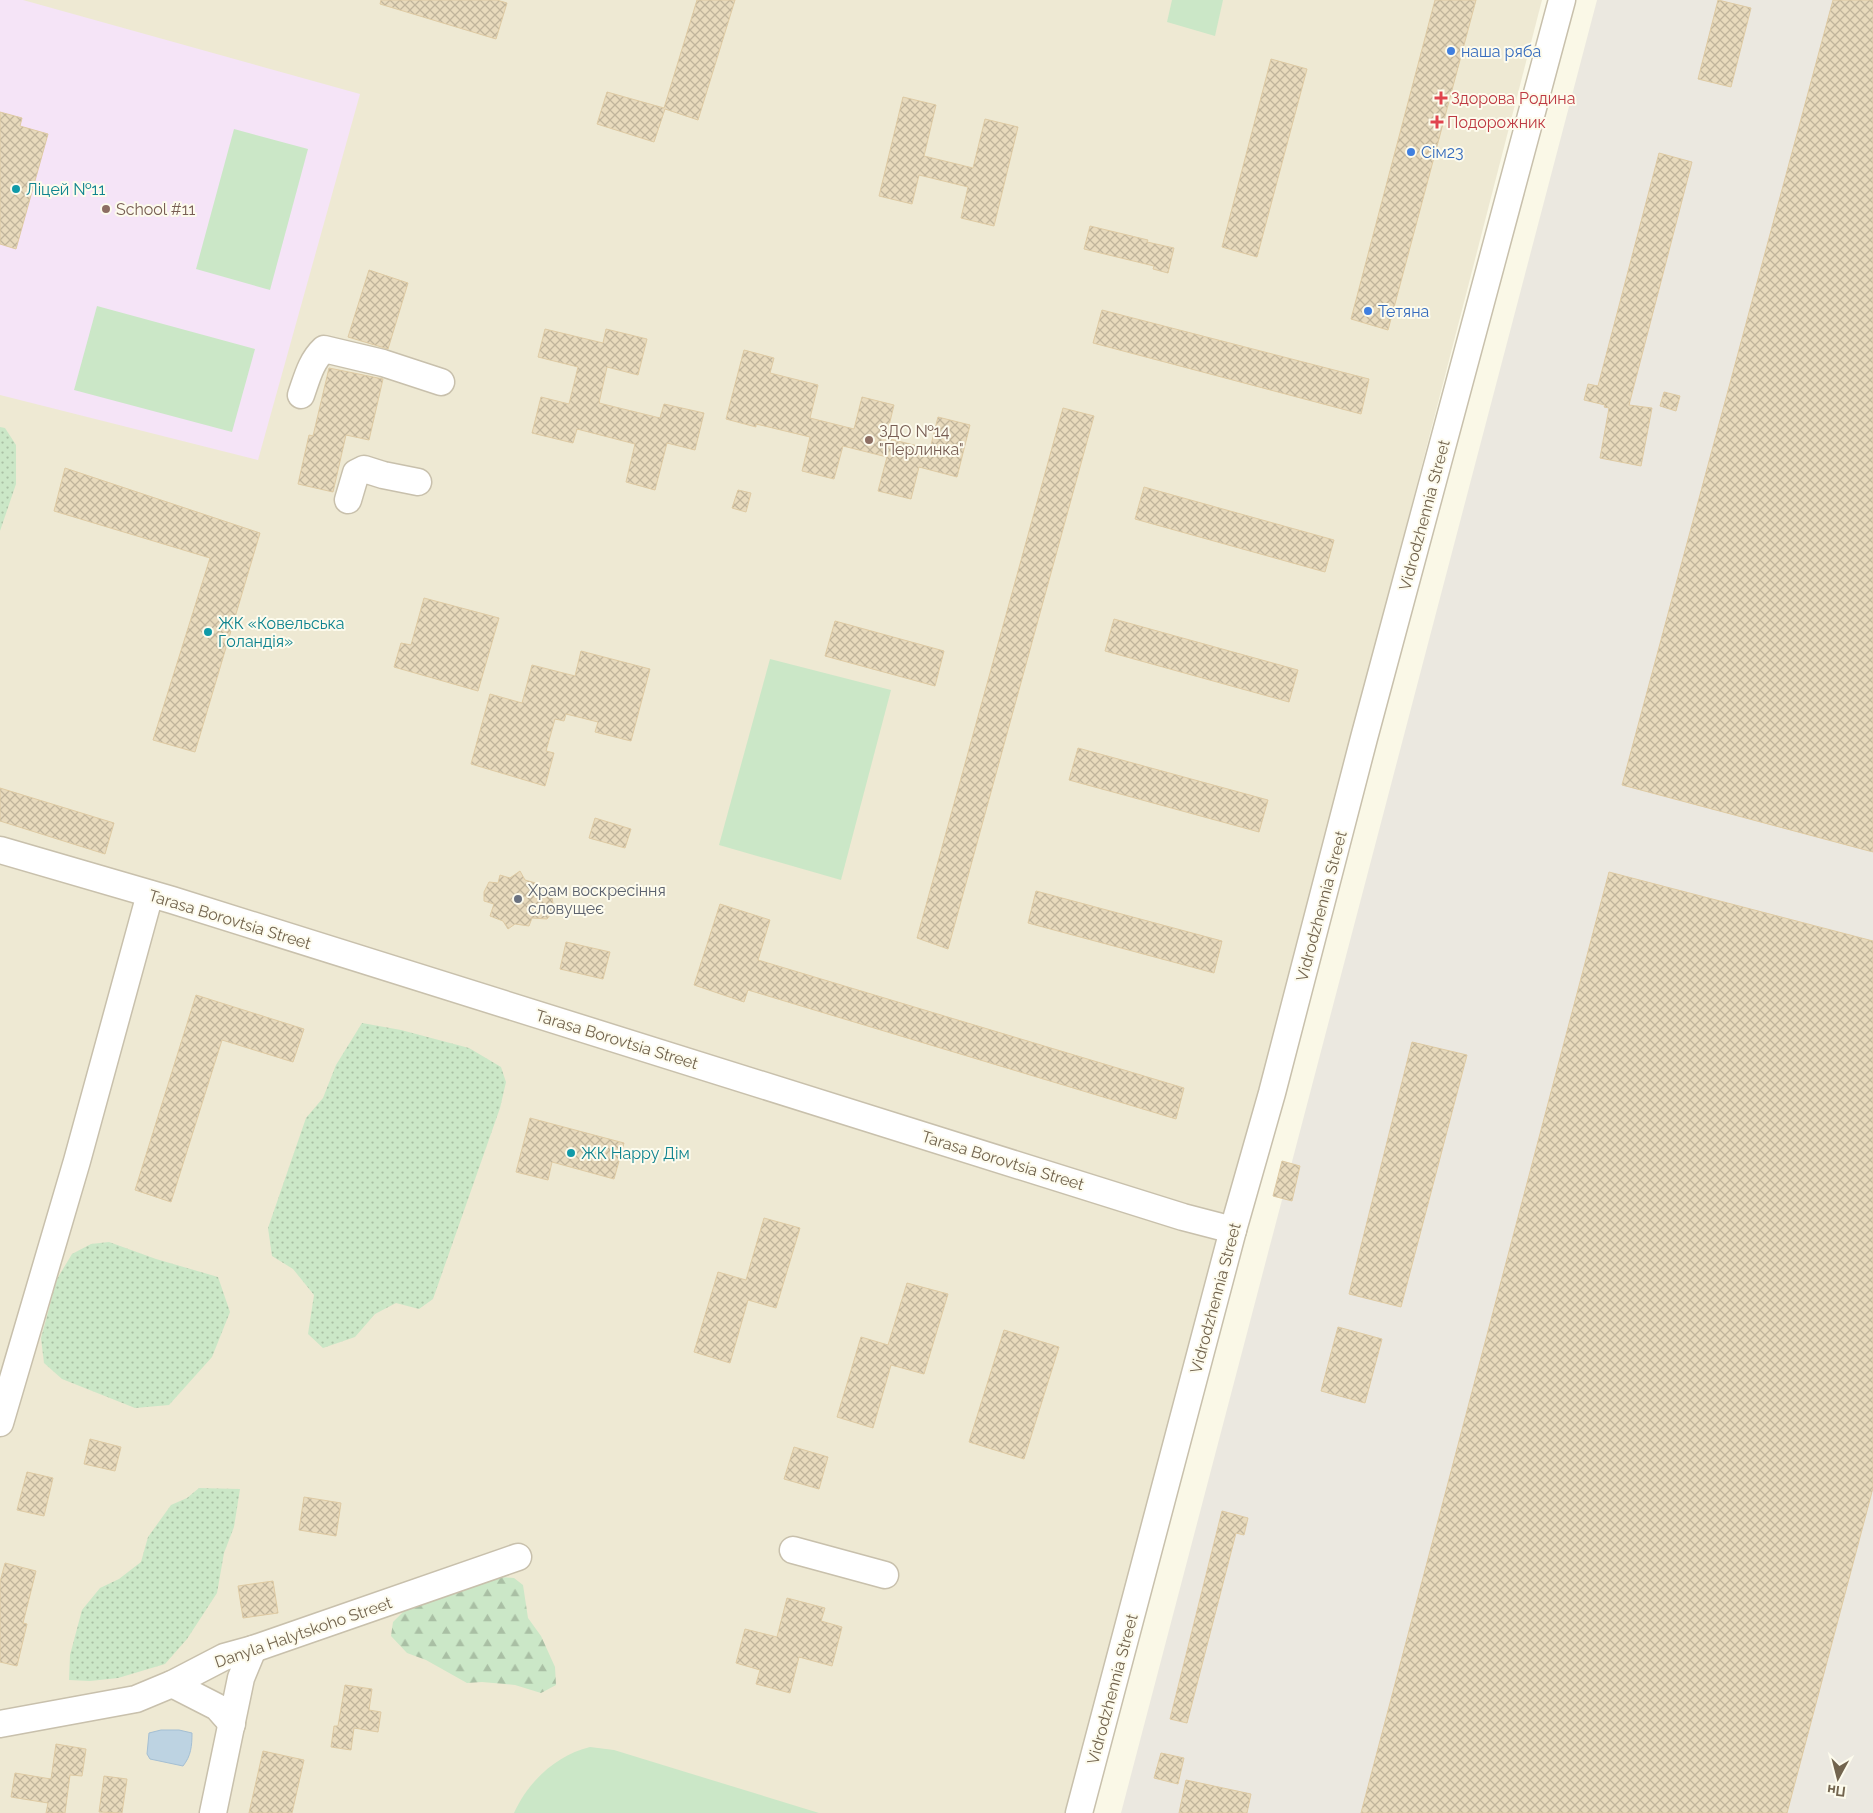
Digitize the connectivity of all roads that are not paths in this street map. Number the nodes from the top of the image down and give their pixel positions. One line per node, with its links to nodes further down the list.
1 (1562, 0): 8 (street, Vidrodzhennia Street)
2 (441, 382): 3 (street)
3 (301, 395)
4 (418, 482): 5 (street)
5 (348, 500)
6 (0, 850): 7 (street, Tarasa Borovtsia Street)
7 (150, 894): 8 (street, Tarasa Borovtsia Street); 9 (street)
8 (1233, 1230): 18 (street, Vidrodzhennia Street)
9 (1, 1412)
10 (793, 1550): 12 (street)
11 (518, 1557): 13 (street, Danyla Halytskoho Street)
12 (885, 1575)
13 (252, 1649): 14 (street, Danyla Halytskoho Street); 16 (street)
14 (172, 1684): 15 (street, Danyla Halytskoho Street); 16 (street)
15 (0, 1724)
16 (232, 1724): 17 (street)
17 (213, 1813)
18 (1079, 1813)

